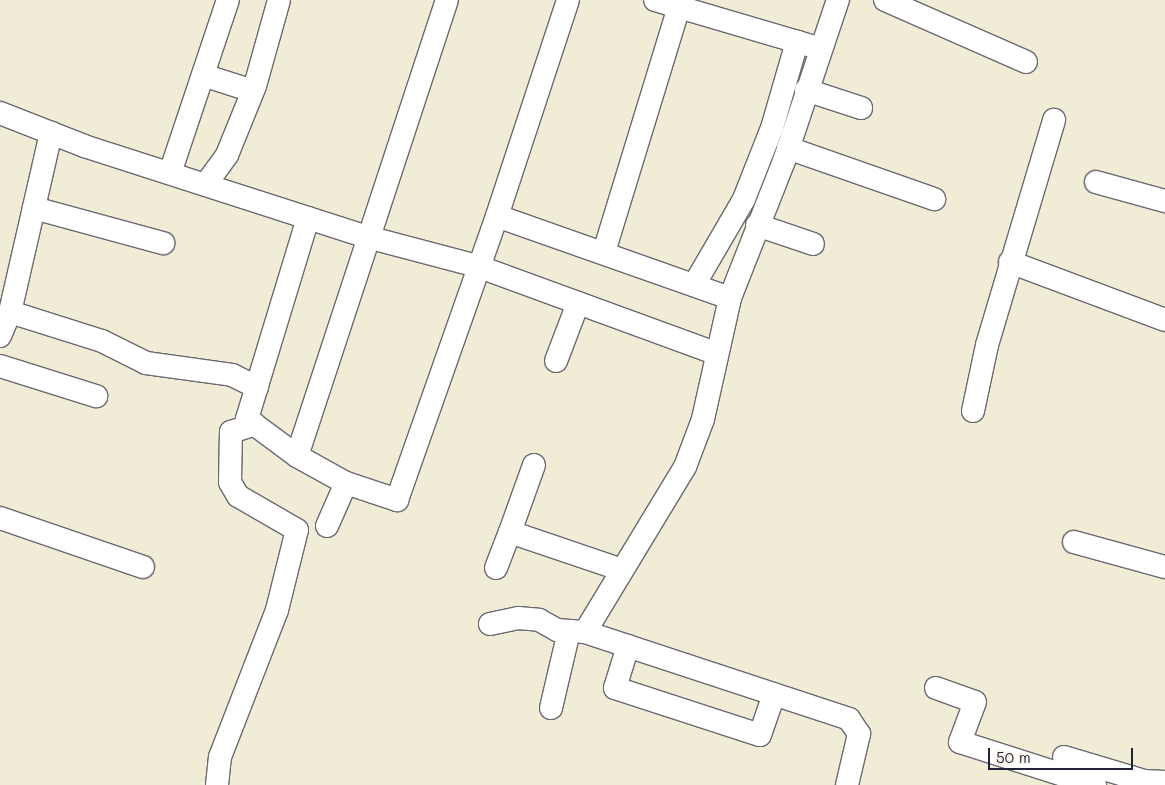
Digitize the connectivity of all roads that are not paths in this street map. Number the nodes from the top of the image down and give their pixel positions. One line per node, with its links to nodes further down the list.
1 (228, 0): 12 (street)
2 (279, 0): 14 (street)
3 (447, 0): 29 (street)
4 (568, 0): 26 (street)
5 (655, 0): 8 (street)
6 (838, 0): 10 (street)
7 (884, 0): 11 (street)
8 (679, 7): 9 (street); 32 (street)
9 (797, 42): 10 (street); 35 (street)
10 (819, 48): 13 (street)
11 (1026, 62)
12 (202, 76): 14 (street); 20 (street)
13 (806, 90): 15 (street); 19 (street)
14 (253, 91): 22 (street)
15 (861, 108)
16 (0, 112): 18 (street)
17 (1054, 120): 33 (street)
18 (51, 133): 20 (street); 25 (street)
19 (788, 148): 23 (street); 28 (street)
20 (170, 172): 22 (street)
21 (1096, 182): 24 (street)
22 (206, 184): 27 (street)
23 (934, 199)
24 (1165, 200)
25 (34, 208): 30 (street); 38 (street)
26 (497, 216): 32 (street); 34 (street)
27 (308, 218): 29 (street); 44 (street)
28 (757, 225): 31 (street); 36 (street)
29 (367, 237): 34 (street); 48 (street)
30 (162, 243)
31 (813, 244)
32 (604, 252): 35 (street)
33 (1010, 262): 39 (street); 46 (street)
34 (477, 266): 37 (street); 50 (street)
35 (694, 285): 36 (street)
36 (730, 298): 41 (street)
37 (578, 303): 41 (street); 42 (street)
38 (10, 312): 40 (street); 44 (street)
39 (1165, 320)
40 (0, 336)
41 (715, 353): 58 (street)
42 (556, 361)
43 (0, 366): 45 (street)
44 (257, 387): 47 (street)
45 (96, 396)
46 (973, 411)
47 (254, 424): 48 (street); 67 (street)
48 (297, 456): 50 (street)
49 (534, 465): 53 (street)
50 (346, 483): 52 (street)
51 (0, 518): 55 (street)
52 (328, 526)
53 (510, 532): 57 (street); 58 (street)
54 (1074, 542): 56 (street)
55 (143, 567)
56 (1165, 567)
57 (496, 568)
58 (622, 570): 60 (street)
59 (490, 624): 60 (street)
60 (577, 631): 61 (street); 64 (street)
61 (628, 646): 63 (street); 63 (street)
62 (936, 688): 69 (street)
63 (774, 694): 68 (street)
64 (550, 708)
65 (1064, 757): 66 (street)
66 (1165, 782)
67 (217, 785)
68 (846, 785)
69 (1095, 785)

